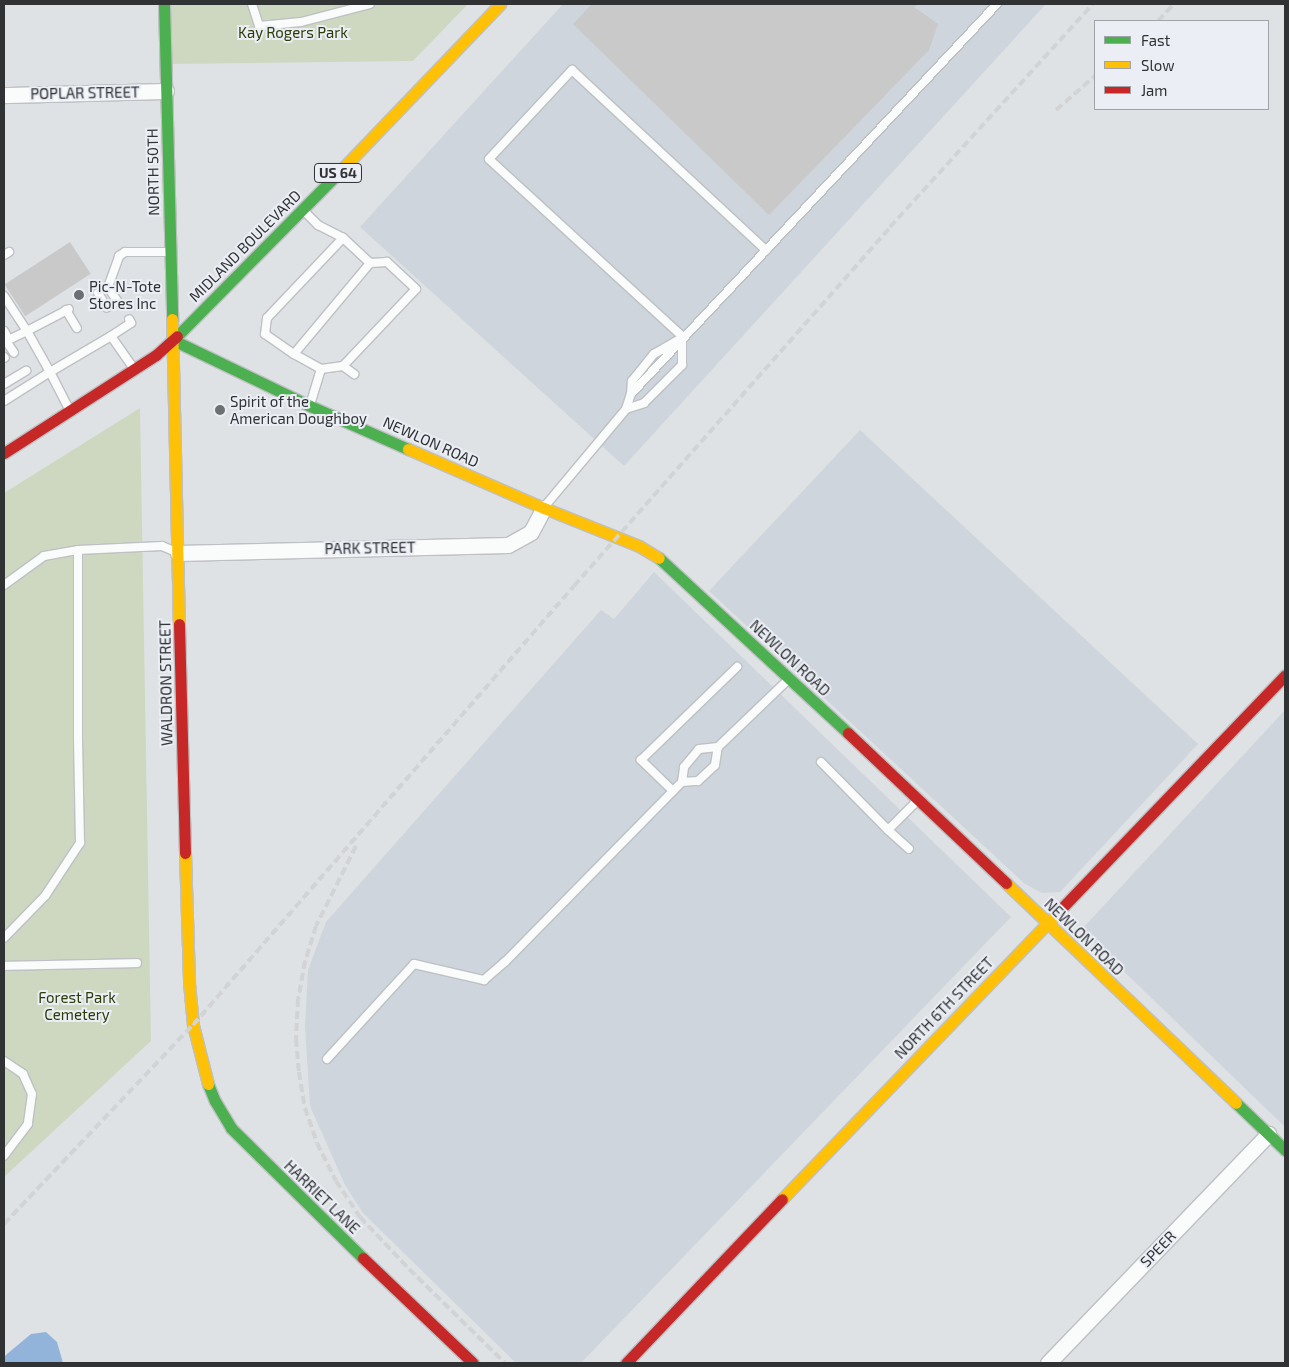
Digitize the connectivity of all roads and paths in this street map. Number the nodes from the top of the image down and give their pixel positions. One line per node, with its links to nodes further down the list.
1 (164, 4): 6 (street, NORTH 50TH)
2 (252, 4): 3 (lane)
3 (370, 4)
4 (500, 4): 8 (street, MIDLAND BOULEVARD / US 64)
5 (997, 4): 10 (lane)
6 (166, 91): 7 (street, POPLAR STREET); 11 (street, NORTH 50TH)
7 (4, 95)
8 (302, 209): 9 (lane); 23 (street, MIDLAND BOULEVARD / US 64)
9 (343, 238): 12 (lane); 26 (lane)
10 (766, 250): 22 (lane); 22 (lane)
11 (170, 252): 13 (lane); 23 (street, NORTH 50TH)
12 (370, 263): 26 (lane); 27 (lane)
13 (108, 287): 15 (lane); 16 (lane)
14 (4, 296): 20 (lane)
15 (118, 302)
16 (107, 308)
17 (129, 319): 21 (lane)
18 (77, 328): 20 (lane)
19 (4, 331): 24 (lane)
20 (27, 331): 24 (lane); 30 (lane)
21 (106, 337): 29 (lane); 30 (lane)
22 (683, 338): 36 (lane); 36 (lane)
23 (173, 340): 29 (street, MIDLAND BOULEVARD / US 64); 35 (street, NEWLON ROAD); 41 (street, WALDRON STREET)
24 (6, 341): 25 (lane)
25 (14, 353)
26 (294, 354): 28 (lane)
27 (343, 366): 28 (lane); 31 (lane)
28 (321, 369): 35 (lane)
29 (134, 370): 37 (street, MIDLAND BOULEVARD / US 64)
30 (50, 372): 33 (lane); 37 (lane)
31 (354, 374)
32 (5, 381): 33 (lane)
33 (33, 381): 34 (lane)
34 (4, 400)
35 (310, 406): 39 (street, NEWLON ROAD)
36 (626, 409): 39 (lane)
37 (70, 410): 38 (street, MIDLAND BOULEVARD / US 64)
38 (5, 450)
39 (544, 508): 41 (street, PARK STREET); 45 (street, NEWLON ROAD)
40 (78, 550): 41 (lane); 42 (lane); 54 (lane)
41 (178, 553): 57 (street, WALDRON STREET)
42 (4, 584)
43 (737, 667): 49 (lane)
44 (1285, 675): 53 (street, NORTH 6TH STREET)
45 (790, 678): 46 (lane); 50 (street, NEWLON ROAD)
46 (718, 747): 48 (lane); 48 (lane)
47 (821, 762): 51 (lane)
48 (682, 782): 49 (lane)
49 (672, 791): 58 (lane)
50 (919, 799): 51 (lane); 53 (street, NEWLON ROAD)
51 (888, 830): 52 (lane)
52 (909, 849)
53 (1048, 923): 60 (street, NEWLON ROAD); 64 (street, NORTH 6TH STREET)
54 (4, 938)
55 (137, 962): 56 (lane)
56 (4, 966)
57 (193, 1025): 63 (street, HARRIET LANE)
58 (327, 1059)
59 (4, 1061): 62 (lane)
60 (1268, 1134): 61 (street, NEWLON ROAD); 65 (street, SPEER)
61 (1285, 1150)
62 (4, 1156)
63 (473, 1363)
64 (626, 1363)
65 (1048, 1363)

